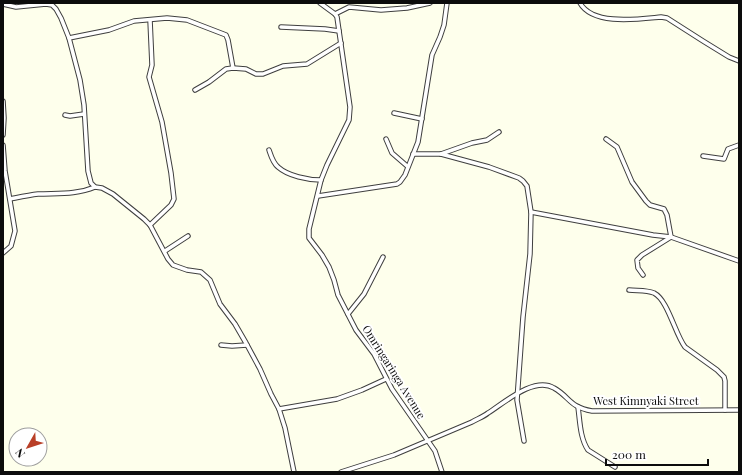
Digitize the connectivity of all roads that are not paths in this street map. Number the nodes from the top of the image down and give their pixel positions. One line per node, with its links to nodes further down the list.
1 (320, 3): 7 (street)
2 (430, 3): 7 (street)
3 (447, 3): 20 (street)
4 (580, 3): 13 (street)
5 (3, 4): 6 (street)
6 (52, 4): 11 (street)
7 (336, 14): 10 (street, Omringaringa Avenue)
8 (150, 20): 11 (street); 14 (street); 38 (street)
9 (281, 27): 10 (street)
10 (339, 31): 12 (street, Omringaringa Avenue)
11 (69, 38): 18 (street)
12 (341, 43): 14 (street); 33 (street, Omringaringa Avenue)
13 (739, 61)
14 (233, 68): 15 (street)
15 (195, 90)
16 (3, 101): 22 (street)
17 (394, 113): 20 (street)
18 (84, 114): 19 (street); 34 (street)
19 (65, 115)
20 (422, 119): 28 (street)
21 (499, 132): 29 (street)
22 (3, 136)
23 (386, 139): 31 (street)
24 (606, 139): 40 (street)
25 (3, 145): 32 (street)
26 (739, 145): 30 (street)
27 (269, 150): 33 (street)
28 (413, 154): 29 (street); 31 (street)
29 (441, 154): 37 (street)
30 (703, 156)
31 (408, 166): 35 (street)
32 (4, 170): 36 (street)
33 (321, 180): 35 (street, Omringaringa Avenue)
34 (95, 187): 36 (street); 38 (street)
35 (318, 196): 47 (street, Omringaringa Avenue)
36 (10, 200): 42 (street)
37 (531, 212): 40 (street); 51 (street)
38 (150, 225): 41 (street)
39 (188, 236): 41 (street)
40 (671, 237): 44 (street); 45 (street)
41 (165, 251): 49 (street)
42 (3, 253)
43 (384, 256): 47 (street)
44 (739, 261)
45 (643, 275)
46 (629, 290): 54 (street)
47 (348, 314): 50 (street, Omringaringa Avenue)
48 (221, 345): 49 (street)
49 (247, 345): 53 (street)
50 (386, 379): 53 (street); 56 (street, Omringaringa Avenue)
51 (518, 393): 52 (street, West Kimnyaki Street); 56 (street, West Kimnyaki Street); 57 (street)
52 (578, 408): 54 (street, West Kimnyaki Street); 58 (street)
53 (279, 409): 59 (street)
54 (725, 410): 55 (street, West Kimnyaki Street)
55 (739, 410)
56 (427, 440): 60 (street, West Kimnyaki Street); 61 (street, Omringaringa Avenue)
57 (524, 441)
58 (614, 467)
59 (294, 472)
60 (341, 472)
61 (442, 472)

